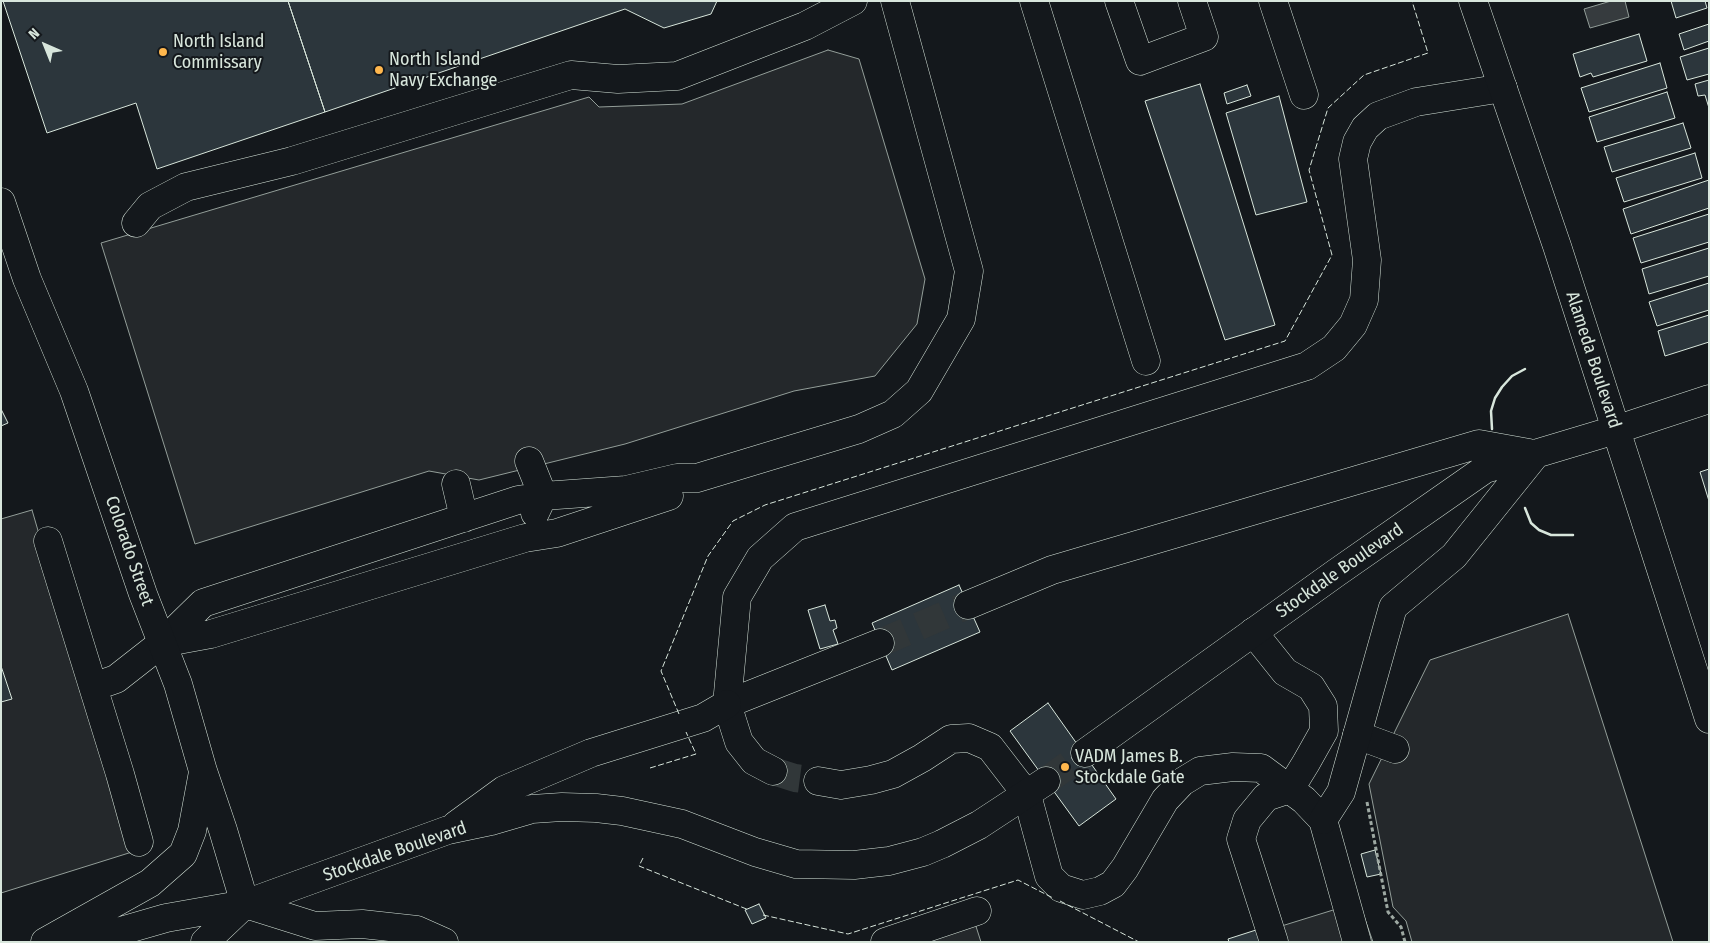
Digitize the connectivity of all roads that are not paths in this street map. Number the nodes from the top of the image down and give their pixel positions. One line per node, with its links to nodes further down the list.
1 (853, 1): 11 (main road)
2 (895, 1): 17 (main road)
3 (1034, 1): 12 (main road)
4 (1119, 1): 5 (main road)
5 (1192, 1)
6 (1273, 1): 9 (main road)
7 (1473, 1): 8 (main road, Alameda Boulevard)
8 (1503, 88): 14 (main road, Alameda Boulevard); 28 (main road)
9 (1304, 95)
10 (1, 202): 25 (main road, Colorado Street)
11 (136, 223)
12 (1146, 361)
13 (1709, 399): 14 (main road, Stockdale Boulevard)
14 (1615, 430): 15 (main road, Stockdale Boulevard); 29 (main road, Alameda Boulevard)
15 (1536, 454): 23 (main road); 24 (main road, Stockdale Boulevard); 30 (main road)
16 (529, 461): 19 (main road)
17 (697, 478): 19 (main road); 21 (main road)
18 (456, 484): 20 (main road)
19 (543, 496): 20 (main road); 21 (main road)
20 (464, 518): 25 (main road)
21 (525, 538): 25 (main road)
22 (48, 541): 27 (main road)
23 (968, 605)
24 (1253, 632): 32 (main road, Stockdale Boulevard); 37 (main road)
25 (162, 643): 27 (main road); 33 (main road, Colorado Street)
26 (880, 643): 28 (main road)
27 (93, 687): 40 (main road)
28 (726, 704): 34 (main road); 39 (main road)
29 (1709, 719)
30 (1357, 735): 31 (main road); 38 (main road)
31 (1395, 749)
32 (1085, 753)
33 (203, 771): 41 (main road, Colorado Street); 43 (main road)
34 (774, 771)
35 (818, 781): 36 (main road)
36 (1036, 788): 37 (main road); 39 (main road, Stockdale Boulevard)
37 (1290, 789): 38 (main road); 48 (main road)
38 (1324, 820): 49 (main road)
39 (448, 830): 41 (main road, Stockdale Boulevard)
40 (139, 842)
41 (246, 904): 44 (main road, Stockdale Boulevard); 45 (main road); 46 (main road)
42 (977, 911): 47 (main road)
43 (45, 942)
44 (82, 942)
45 (205, 942)
46 (444, 942)
47 (885, 942)
48 (1274, 942)
49 (1357, 942)

